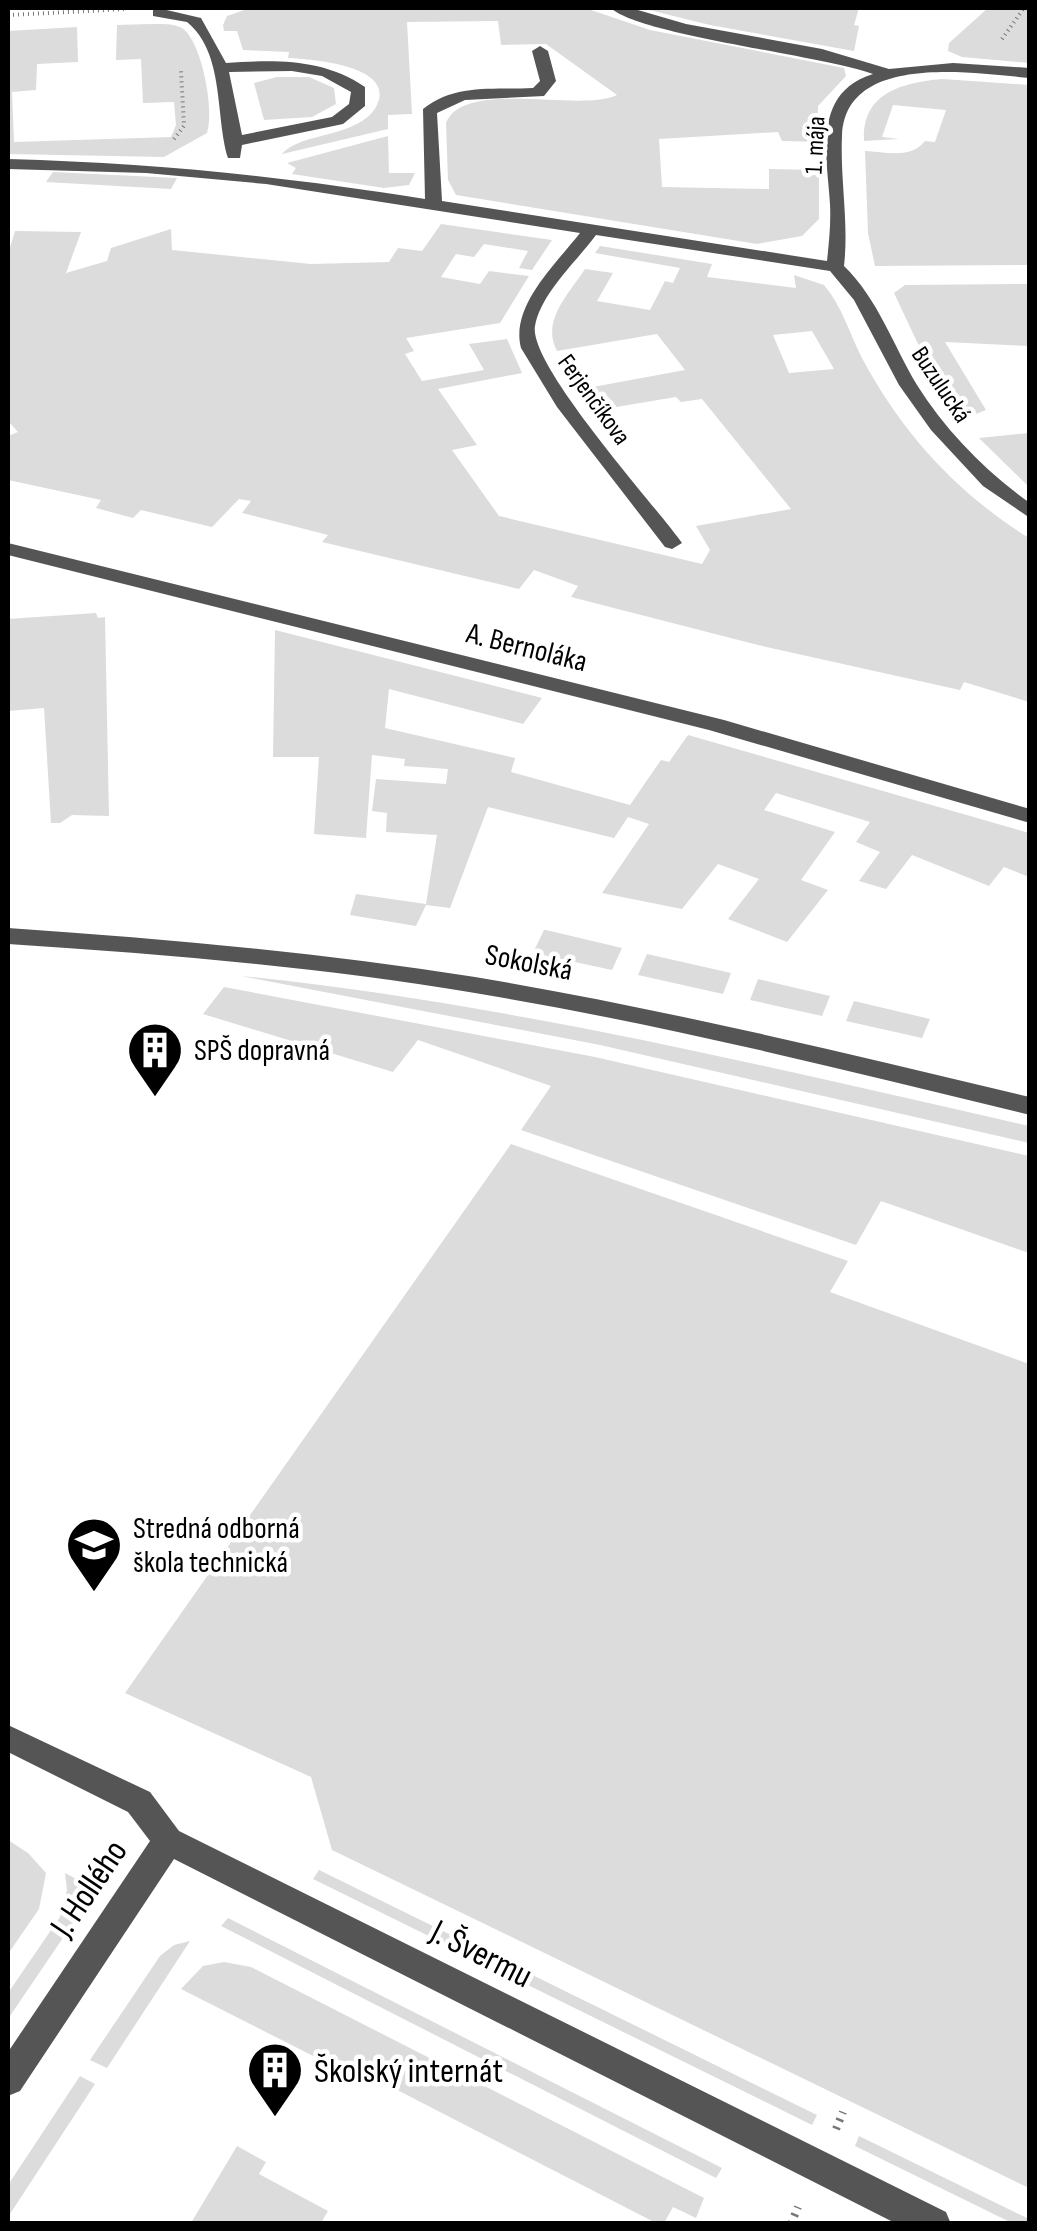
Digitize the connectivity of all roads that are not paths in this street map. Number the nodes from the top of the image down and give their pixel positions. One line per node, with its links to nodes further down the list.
1 (214, 8): 4 (street)
2 (618, 8): 8 (street)
3 (165, 10): 4 (street)
4 (189, 17): 6 (street)
5 (540, 51): 12 (street)
6 (219, 68): 9 (street); 9 (street)
7 (1030, 73): 8 (street, 1. mája)
8 (889, 74): 14 (street, 1. mája)
9 (236, 140): 11 (street)
10 (8, 164): 11 (street)
11 (230, 176): 12 (street)
12 (434, 205): 13 (street)
13 (592, 228): 14 (street); 16 (street, Ferjenčíkova)
14 (835, 266): 15 (street, Buzulucká)
15 (1030, 512)
16 (672, 543)
17 (8, 549): 18 (street, A. Bernoláka)
18 (1030, 816)
19 (8, 936): 20 (street, Sokolská)
20 (1030, 1106)
21 (8, 1738): 22 (street, J. Švermu)
22 (168, 1841): 23 (street, J. Hollého); 24 (street, J. Švermu)
23 (8, 2080)
24 (934, 2224)

